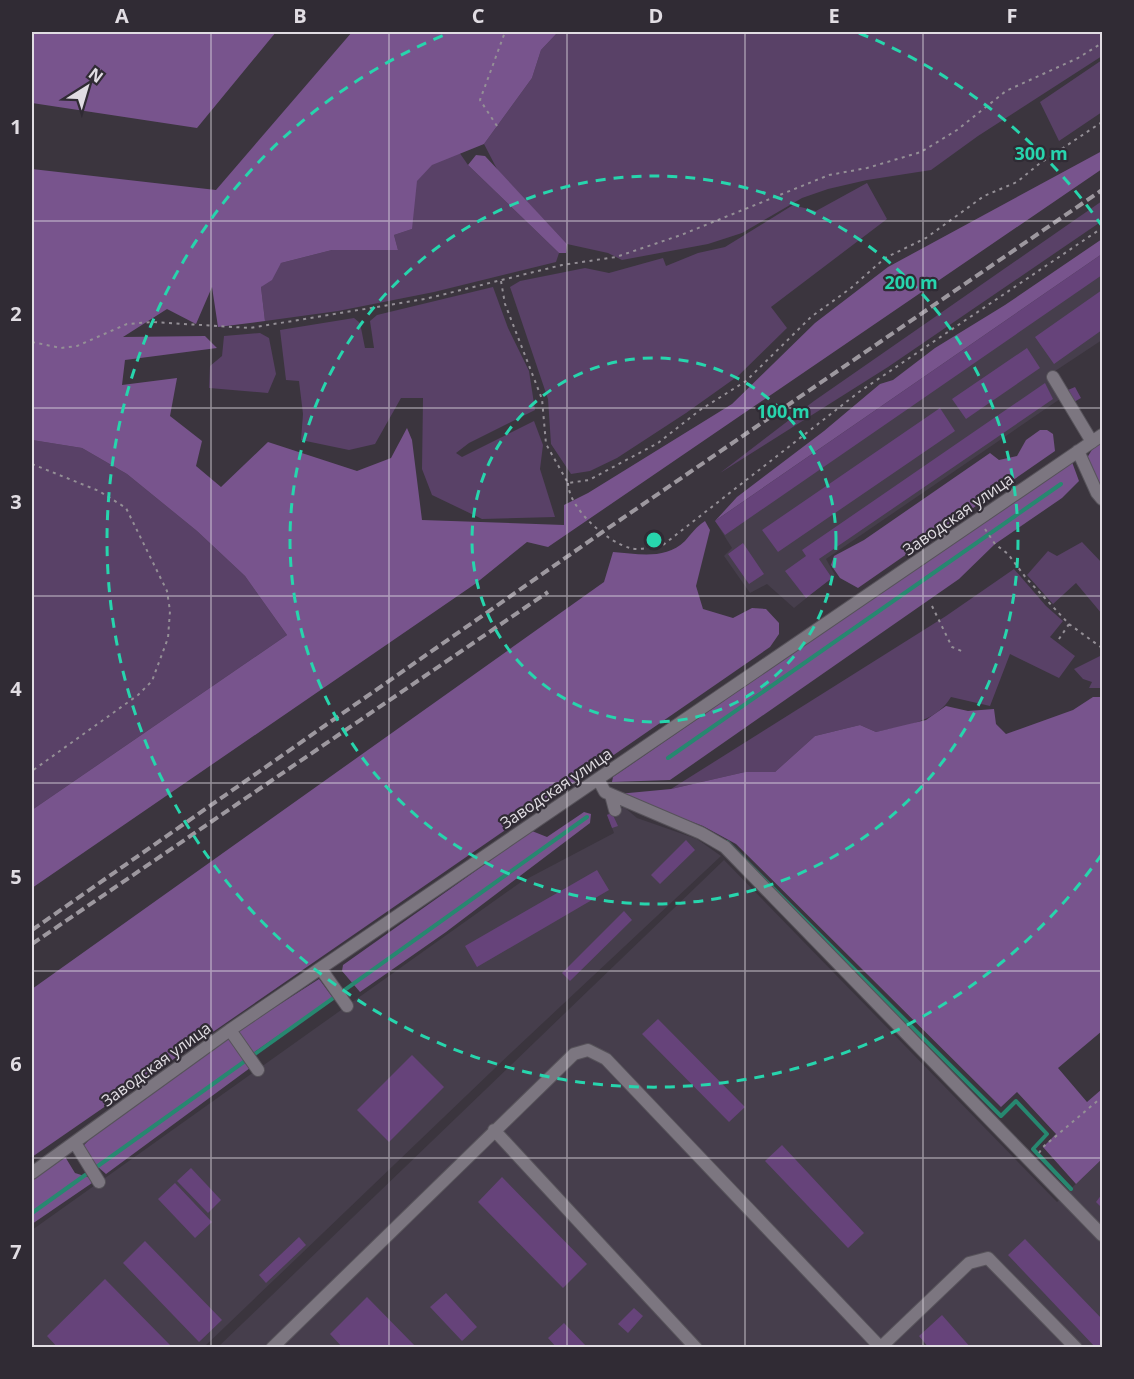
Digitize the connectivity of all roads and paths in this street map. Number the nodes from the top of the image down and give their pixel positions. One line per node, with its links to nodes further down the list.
1 (505, 32): 4 (path)
2 (1102, 43): 6 (path)
3 (1102, 122): 12 (path)
4 (498, 126)
5 (1102, 228): 12 (path)
6 (501, 280): 7 (path); 12 (path)
7 (32, 342)
8 (1053, 377): 9 (street)
9 (1097, 438): 10 (street, Заводская улица)
10 (1078, 451): 13 (street); 14 (street, Заводская улица)
11 (32, 464): 20 (path)
12 (568, 483)
13 (1102, 499)
14 (978, 520): 16 (path); 21 (street, Заводская улица)
15 (932, 606): 19 (path)
16 (1069, 624): 17 (path); 18 (path)
17 (1057, 642)
18 (1102, 648)
19 (964, 652)
20 (32, 771)
21 (598, 779): 22 (street); 24 (street, Заводская улица)
22 (611, 795): 23 (street); 31 (street)
23 (615, 810)
24 (321, 969): 25 (street); 26 (street, Заводская улица)
25 (347, 1006)
26 (230, 1030): 27 (street); 30 (street, Заводская улица)
27 (258, 1070)
28 (1102, 1097): 31 (path)
29 (494, 1130): 35 (street); 36 (street); 37 (street)
30 (75, 1143): 32 (street, Заводская улица); 33 (street)
31 (1032, 1163): 34 (street)
32 (32, 1173)
33 (99, 1182)
34 (1102, 1235)
35 (272, 1347)
36 (696, 1347)
37 (881, 1347): 38 (street)
38 (1076, 1347)

